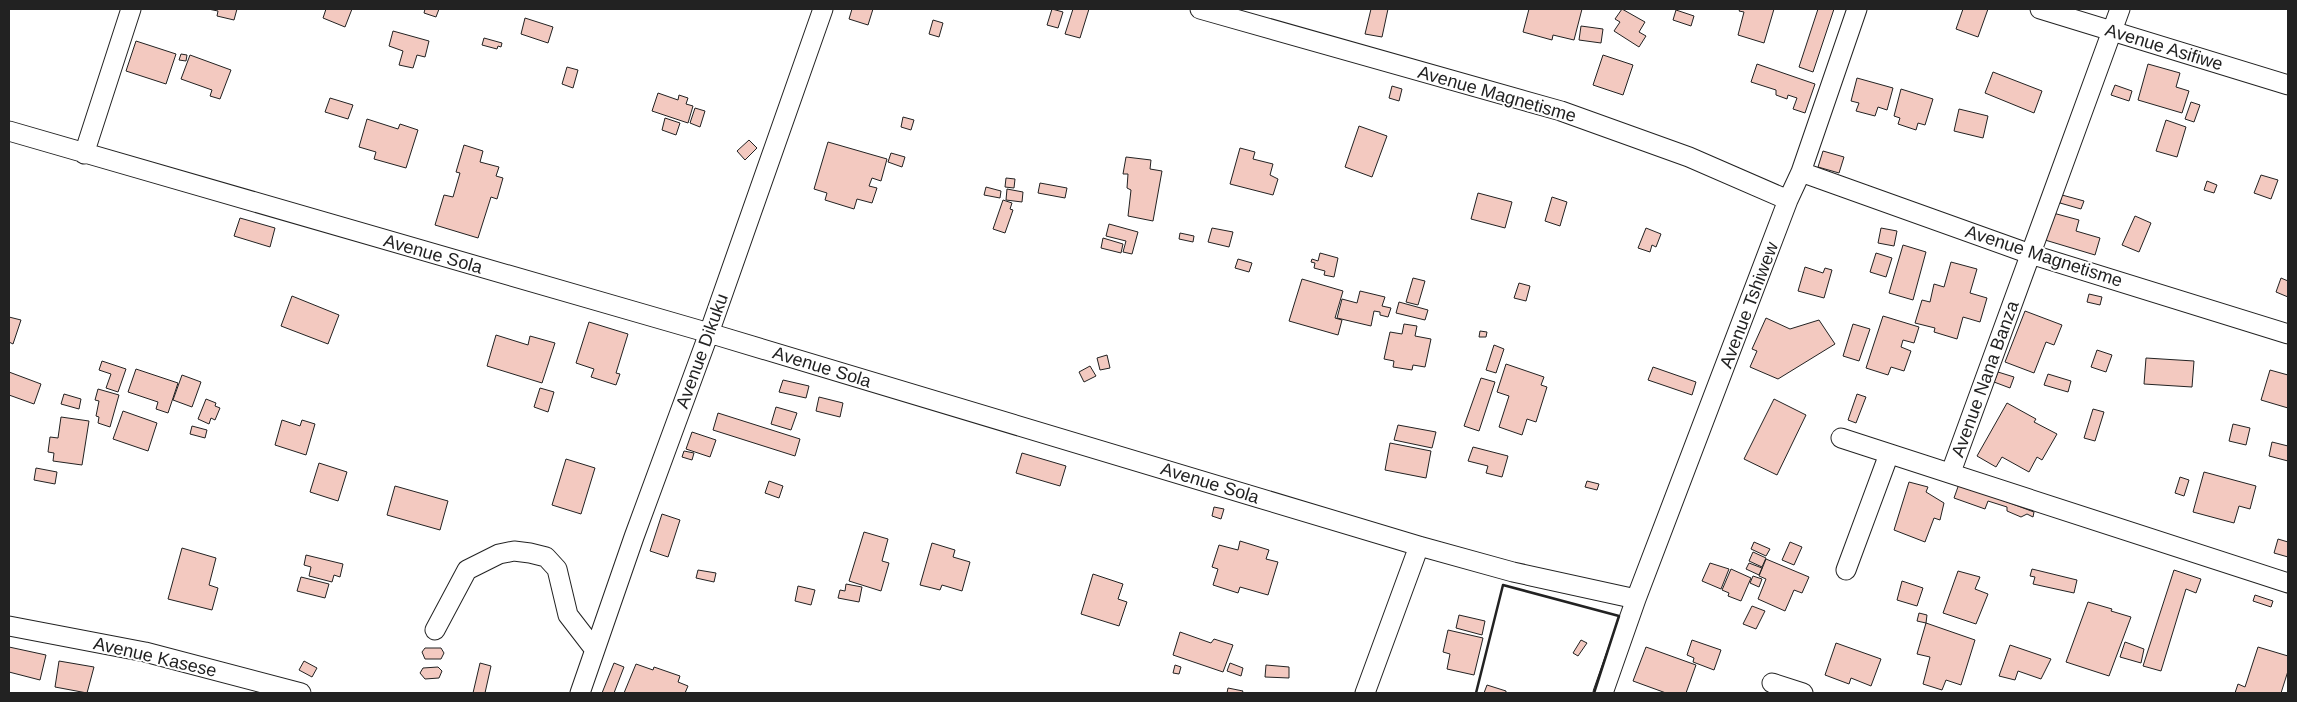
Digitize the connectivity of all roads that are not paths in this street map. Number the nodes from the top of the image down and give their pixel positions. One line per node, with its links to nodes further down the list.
1 (131, 9): 10 (street)
2 (823, 9): 14 (street, Avenue Dikuku)
3 (1200, 9): 12 (street, Avenue Magnetisme)
4 (1857, 9): 11 (street, Avenue Tshiwew)
5 (2040, 9): 7 (street, Avenue Asifiwe)
6 (2120, 9): 7 (street, Avenue Nana Banza)
7 (2112, 31): 8 (street, Avenue Asifiwe); 13 (street, Avenue Nana Banza)
8 (2288, 85)
9 (9, 131): 10 (street, Avenue Sola)
10 (84, 154): 14 (street, Avenue Sola)
11 (1801, 172): 12 (street, Avenue Tshiwew); 13 (street, Avenue Magnetisme)
12 (1788, 200): 22 (street, Avenue Tshiwew)
13 (2030, 254): 15 (street, Avenue Magnetisme); 18 (street, Avenue Nana Banza)
14 (709, 333): 19 (street, Avenue Sola); 25 (street, Avenue Dikuku)
15 (2288, 334)
16 (1841, 438): 17 (street)
17 (1889, 454): 18 (street); 20 (street)
18 (1952, 472): 21 (street, Avenue Nana Banza)
19 (1419, 546): 22 (street, Avenue Sola); 29 (street)
20 (1846, 570)
21 (2288, 583)
22 (1636, 600): 30 (street, Avenue Tshiwew)
23 (9, 626): 27 (street, Avenue Kasese)
24 (435, 630): 25 (street)
25 (595, 650): 28 (street, Avenue Dikuku)
26 (1772, 683): 31 (street)
27 (299, 693)
28 (580, 693)
29 (1365, 693)
30 (1604, 693)
31 (1803, 693)

